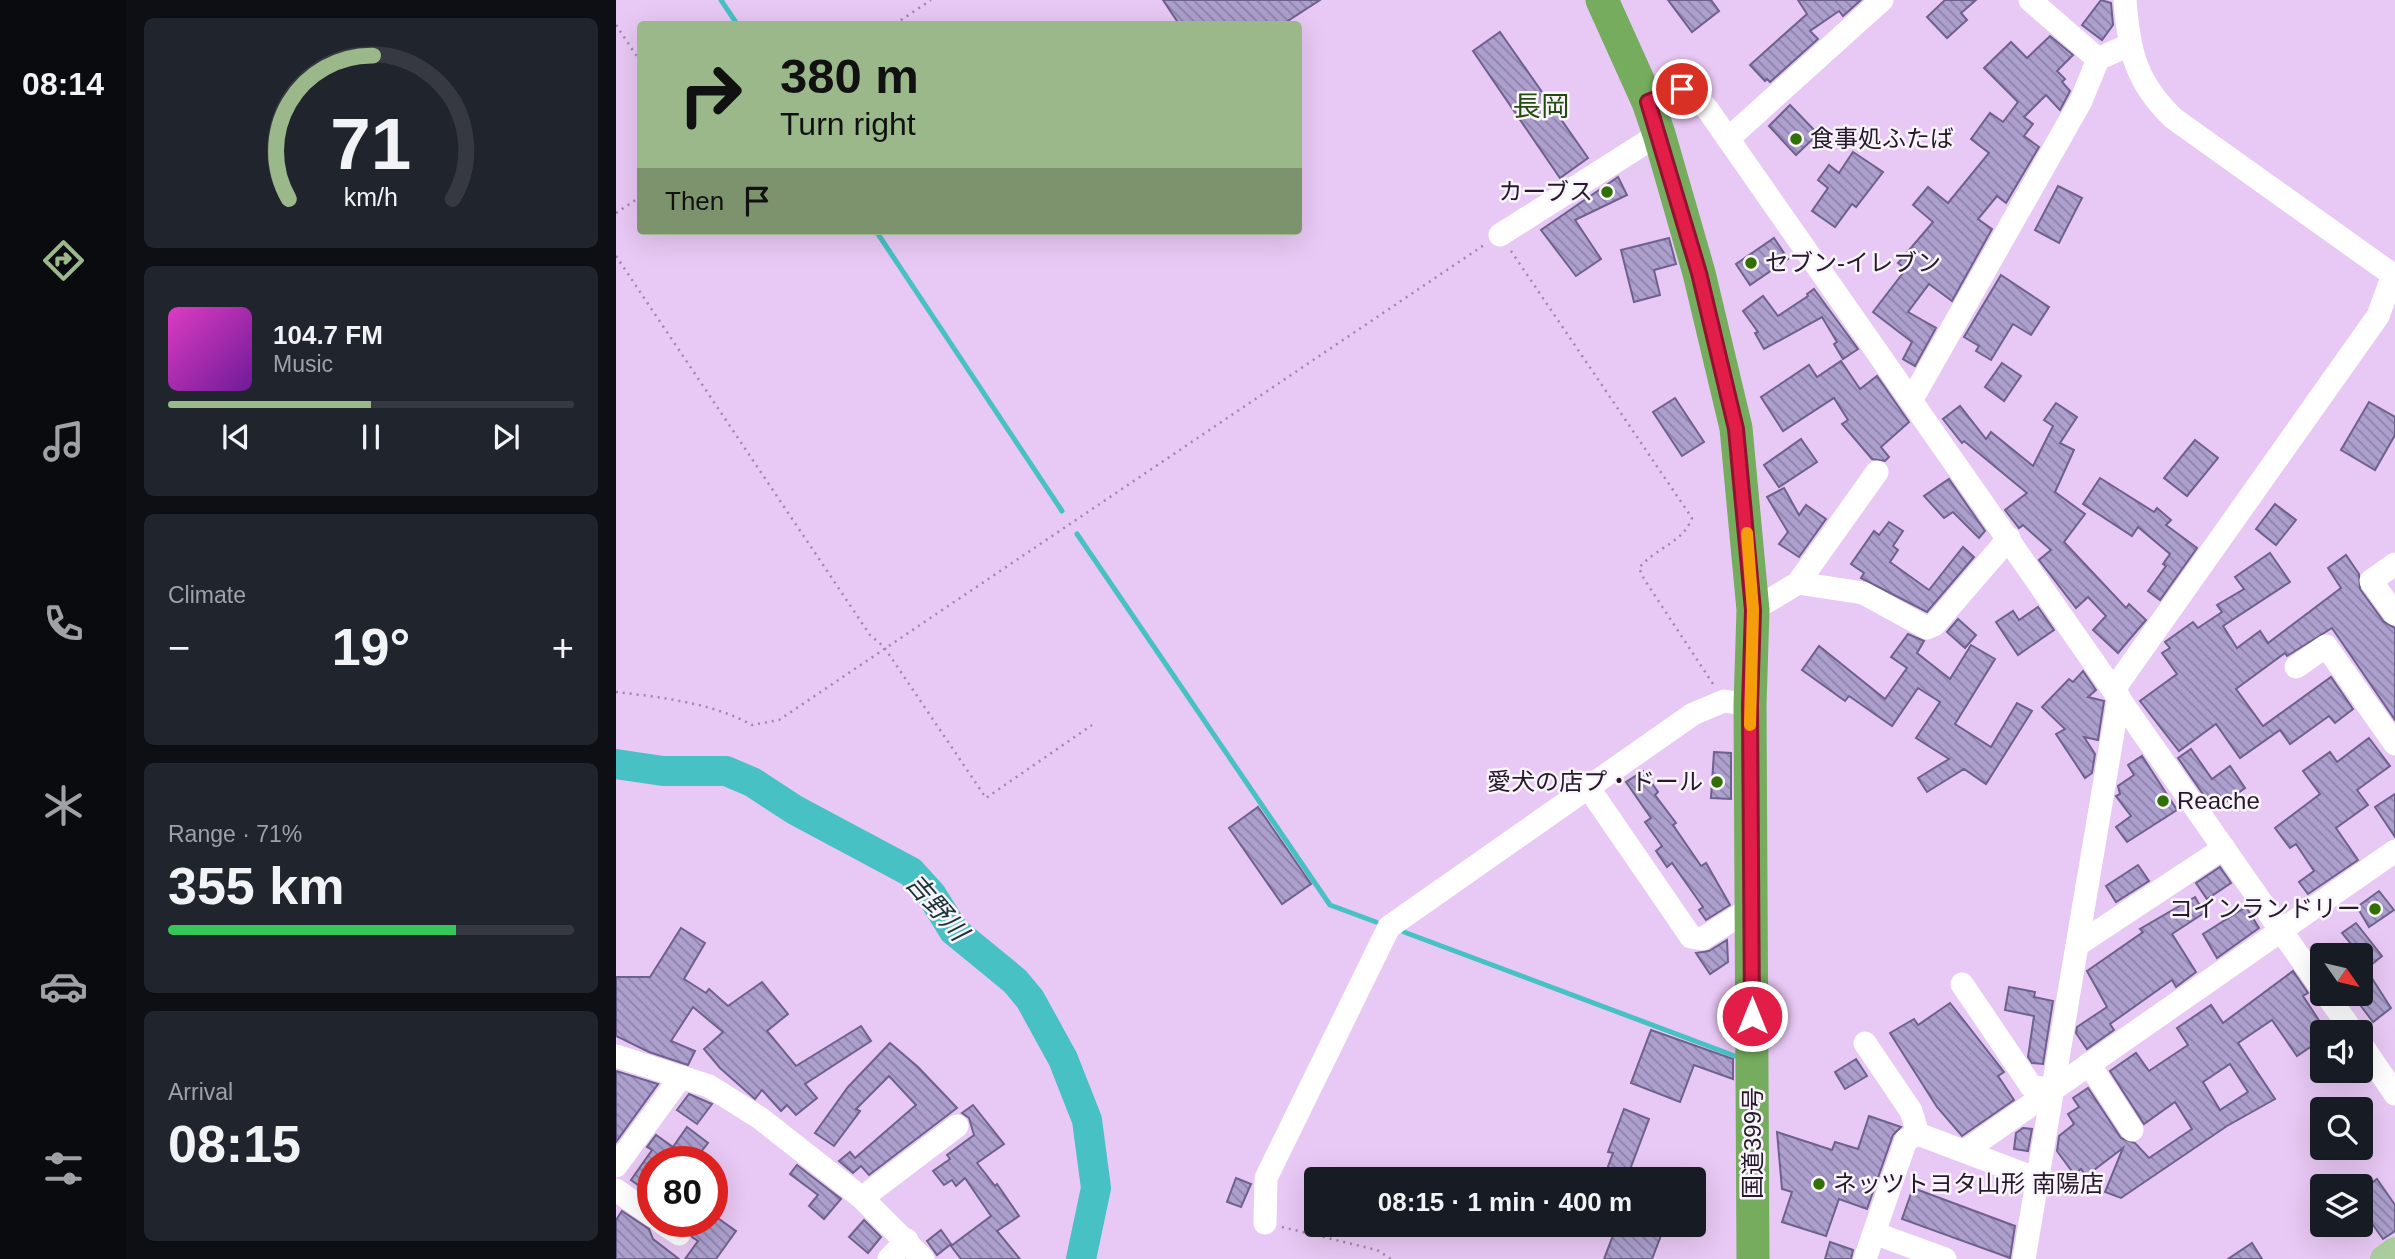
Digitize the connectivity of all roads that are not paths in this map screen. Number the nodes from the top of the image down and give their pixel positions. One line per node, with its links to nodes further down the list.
1 (1882, 0): 9 (street)
2 (2030, 0): 6 (street)
3 (2125, 0): 5 (street)
4 (1604, 1): 7 (highway, 国道399号)
5 (2129, 45): 6 (street); 19 (street)
6 (2098, 59): 11 (street)
7 (1648, 102): 8 (highway, 国道399号); 9 (street)
8 (1659, 134): 10 (street); 16 (highway, 国道399号)
9 (1728, 139): 11 (street)
10 (1500, 235)
11 (1912, 399): 13 (street)
12 (1877, 472): 15 (street)
13 (2009, 538): 15 (street); 19 (street)
14 (2395, 564): 17 (street)
15 (1798, 583): 16 (street)
16 (1753, 610): 20 (highway, 国道399号)
17 (2395, 614)
18 (2296, 667): 21 (street)
19 (2116, 693): 23 (street); 27 (street)
20 (1737, 703): 22 (street); 25 (highway, 国道399号)
21 (2395, 744)
22 (1588, 787): 25 (street); 46 (street)
23 (2224, 848): 26 (street); 27 (street)
24 (2395, 851): 26 (street)
25 (1751, 908): 52 (highway, 国道399号)
26 (2283, 932): 28 (street); 33 (street)
27 (2079, 944): 35 (street)
28 (2310, 971)
29 (1962, 984): 35 (street)
30 (1865, 1043): 39 (street)
31 (616, 1056): 34 (street)
32 (2373, 1062): 36 (street)
33 (2089, 1064): 35 (street); 38 (street)
34 (681, 1077): 41 (street); 44 (street)
35 (2051, 1090): 40 (street); 42 (street)
36 (2395, 1094)
37 (957, 1126): 44 (street)
38 (2132, 1130)
39 (1918, 1134): 40 (street); 47 (street)
40 (1965, 1151): 42 (street)
41 (616, 1166)
42 (2037, 1180): 55 (street)
43 (616, 1190): 45 (street)
44 (862, 1198): 48 (street)
45 (637, 1205)
46 (1265, 1223)
47 (1874, 1233): 53 (street); 54 (street)
48 (907, 1240): 50 (street); 51 (street)
49 (2395, 1251): 56 (main road)
50 (889, 1259)
51 (923, 1259)
52 (1753, 1259)
53 (1864, 1259)
54 (1945, 1259)
55 (2024, 1259)
56 (2384, 1259)

